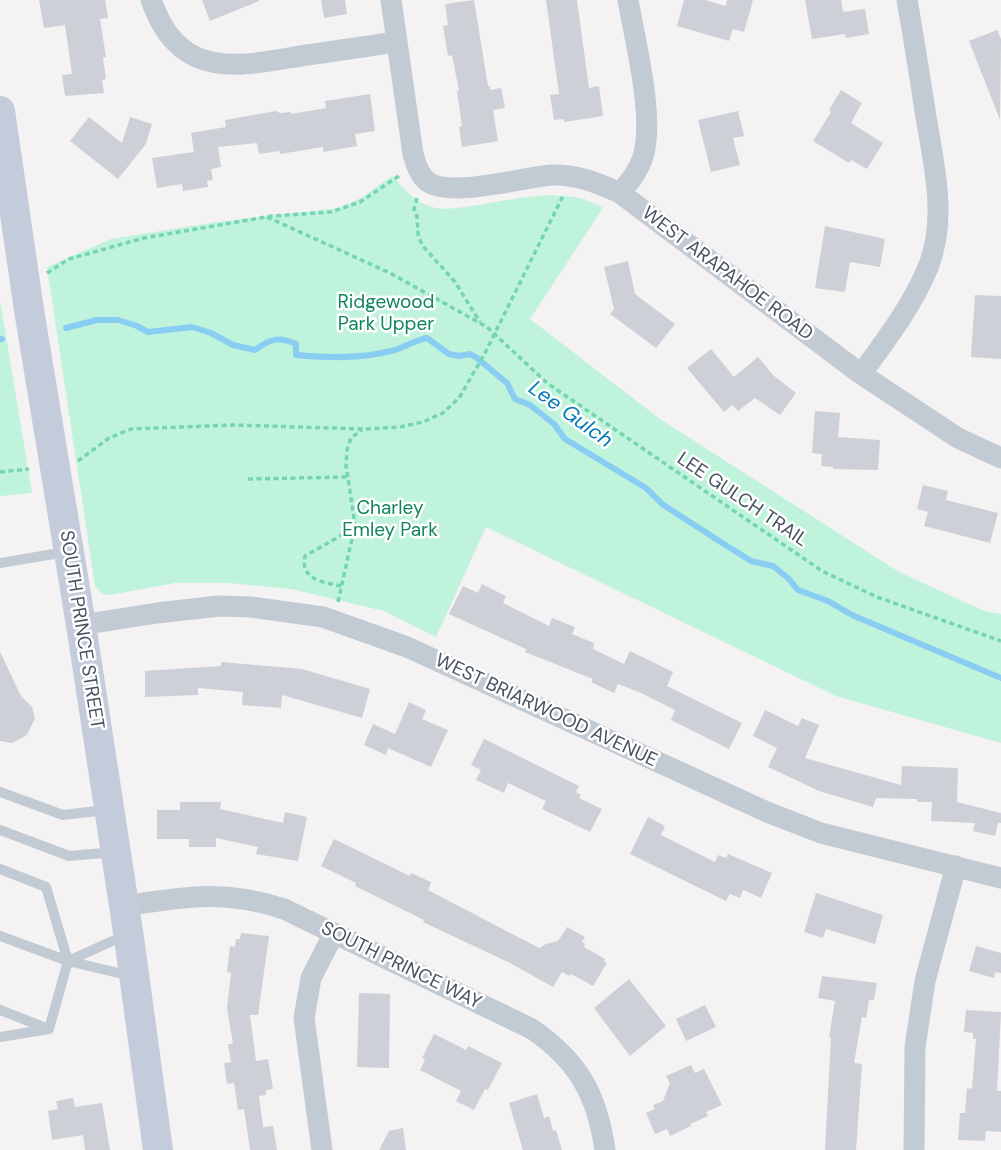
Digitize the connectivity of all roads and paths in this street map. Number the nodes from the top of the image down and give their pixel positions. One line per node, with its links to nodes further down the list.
1 (151, 0): 5 (street)
2 (391, 0): 5 (street)
3 (628, 0): 9 (street)
4 (907, 0): 14 (street)
5 (397, 42): 7 (street)
6 (1, 127): 11 (street, SOUTH PRINCE STREET)
7 (423, 175): 8 (street, WEST ARAPAHOE ROAD); 10 (path); 12 (path)
8 (569, 176): 9 (street, WEST ARAPAHOE ROAD); 13 (path)
9 (620, 193): 14 (street, WEST ARAPAHOE ROAD)
10 (267, 217): 11 (path); 12 (path)
11 (25, 278): 23 (street, SOUTH PRINCE STREET)
12 (481, 324): 13 (path, LEE GULCH TRAIL)
13 (494, 335): 15 (path); 28 (path, LEE GULCH TRAIL)
14 (861, 374): 16 (street, WEST ARAPAHOE ROAD)
15 (365, 429): 17 (path); 20 (path)
16 (1001, 458)
17 (76, 462)
18 (37, 468): 19 (path)
19 (0, 472)
20 (348, 477): 21 (path); 22 (path)
21 (248, 479)
22 (353, 533): 25 (path); 25 (path)
23 (69, 552): 24 (lane); 27 (street, SOUTH PRINCE STREET)
24 (0, 563)
25 (341, 586): 26 (path)
26 (335, 621): 27 (street, WEST BRIARWOOD AVENUE); 33 (street, WEST BRIARWOOD AVENUE)
27 (81, 625): 30 (street, SOUTH PRINCE STREET)
28 (1001, 641)
29 (0, 792): 30 (lane)
30 (109, 810): 32 (street, SOUTH PRINCE STREET)
31 (0, 830): 32 (lane)
32 (116, 852): 36 (street, SOUTH PRINCE STREET)
33 (956, 866): 35 (street, WEST BRIARWOOD AVENUE); 47 (street)
34 (0, 869): 39 (lane)
35 (1001, 878)
36 (126, 920): 37 (street, SOUTH PRINCE WAY); 39 (lane); 40 (street, SOUTH PRINCE STREET)
37 (334, 933): 45 (street); 46 (street, SOUTH PRINCE WAY)
38 (0, 936): 39 (lane)
39 (68, 961): 40 (lane); 42 (lane)
40 (134, 977): 44 (street, SOUTH PRINCE STREET)
41 (0, 1010): 42 (lane)
42 (49, 1029): 43 (lane)
43 (0, 1037)
44 (158, 1150)
45 (322, 1150)
46 (605, 1150)
47 (914, 1150)

